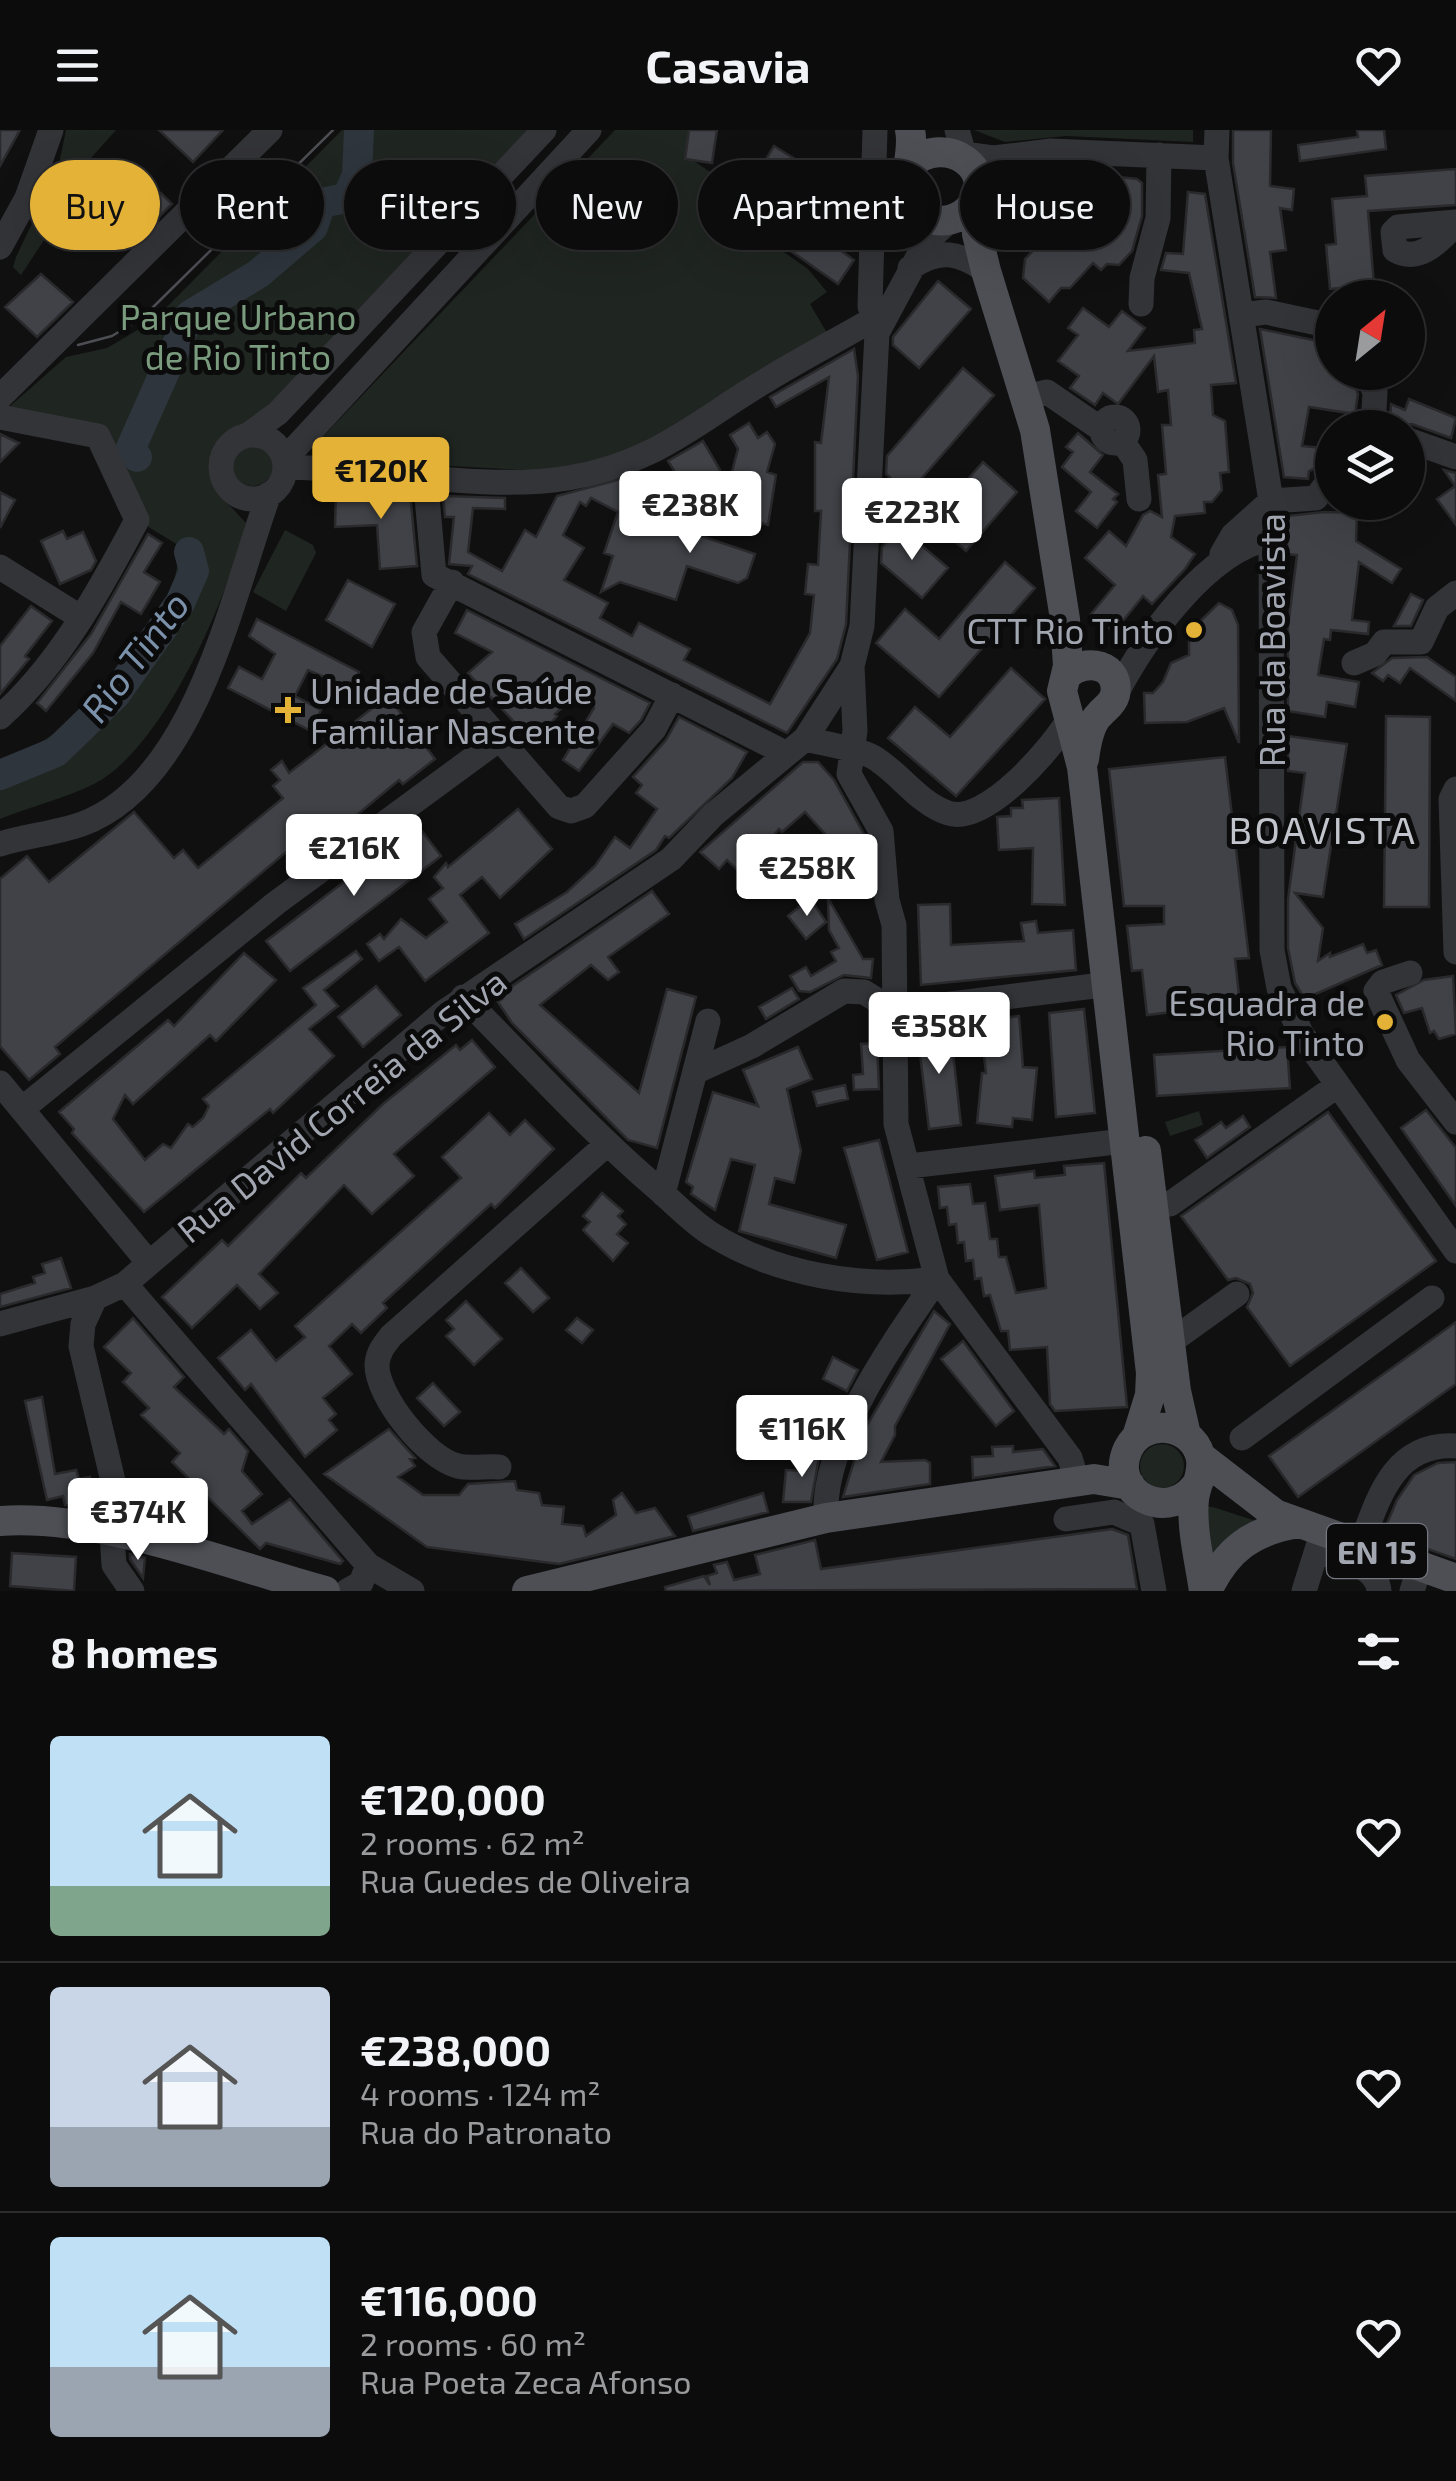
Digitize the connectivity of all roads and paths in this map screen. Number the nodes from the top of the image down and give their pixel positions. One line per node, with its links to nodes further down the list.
1 (34, 130): 19 (street)
2 (52, 130): 21 (street)
3 (270, 130): 32 (street)
4 (544, 130): 13 (street)
5 (875, 130): 29 (street)
6 (910, 130): 14 (main road)
7 (1217, 130): 12 (street, Rua da Boavista)
8 (586, 131): 18 (street)
9 (952, 141): 11 (street); 15 (main road); 16 (main road)
10 (1159, 155): 11 (street); 12 (street); 28 (street)
11 (1008, 156): 17 (street)
12 (1216, 158): 30 (street, Rua da Boavista)
13 (516, 160)
14 (909, 160)
15 (916, 160)
16 (969, 160)
17 (1005, 160)
18 (516, 208)
19 (0, 217)
20 (940, 226): 27 (main road)
21 (0, 247)
22 (432, 250): 35 (street)
23 (478, 250): 38 (street)
24 (918, 250): 26 (street)
25 (981, 250): 27 (main road)
26 (910, 268): 27 (street); 29 (street)
27 (986, 271): 33 (main road)
28 (1141, 304)
29 (884, 313): 39 (street); 53 (street)
30 (1241, 314): 31 (street); 43 (street, Rua da Boavista)
31 (1315, 322)
32 (6, 383)
33 (1027, 397): 42 (street); 54 (main road)
34 (0, 417): 50 (street)
35 (248, 435): 38 (street); 40 (street)
36 (1425, 446): 37 (street)
37 (1456, 457)
38 (284, 464): 39 (street); 40 (street)
39 (424, 475): 47 (street)
40 (257, 496): 62 (street)
41 (1315, 498): 43 (street)
42 (1139, 499)
43 (1271, 501): 44 (street, Rua da Boavista); 45 (street)
44 (1271, 538): 45 (street); 48 (street, Rua da Boavista)
45 (1214, 566): 48 (street); 51 (street)
46 (0, 567): 50 (street)
47 (452, 582): 55 (street); 58 (street)
48 (1271, 584): 71 (street, Rua da Boavista)
49 (1456, 593): 52 (street)
50 (80, 617): 57 (street)
51 (1144, 644): 54 (street); 56 (street)
52 (1354, 662)
53 (852, 666): 59 (street, Rua David Correia da Silva); 60 (street)
54 (1086, 668): 56 (main road); 56 (main road)
55 (672, 695): 58 (street); 59 (street)
56 (1088, 708): 60 (street); 66 (main road)
57 (0, 717)
58 (498, 740): 72 (street)
59 (795, 746): 60 (street); 65 (street, Rua David Correia da Silva)
60 (850, 753): 67 (street)
61 (1456, 790): 63 (street)
62 (0, 844)
63 (1456, 952)
64 (1410, 973): 73 (street)
65 (463, 997): 75 (street); 80 (street, Rua David Correia da Silva)
66 (1109, 1009): 67 (street); 74 (main road); 78 (main road)
67 (894, 1011): 69 (street); 76 (street)
68 (708, 1021): 69 (street)
69 (695, 1072): 77 (street)
70 (0, 1083): 72 (street)
71 (1338, 1085): 78 (street); 79 (street, Rua da Boavista)
72 (22, 1109): 80 (street)
73 (1456, 1122)
74 (1120, 1141): 76 (street); 78 (main road)
75 (606, 1145): 77 (street); 91 (street)
76 (909, 1166): 81 (street)
77 (663, 1194): 81 (street)
78 (1149, 1220): 87 (main road); 89 (main road)
79 (1456, 1252)
80 (149, 1263): 82 (street, Rua David Correia da Silva)
81 (938, 1279): 93 (street); 95 (street)
82 (125, 1284): 84 (street, Rua David Correia da Silva); 101 (street)
83 (1234, 1289): 87 (street)
84 (95, 1298): 86 (street, Rua David Correia da Silva); 98 (street)
85 (1432, 1298): 88 (street)
86 (0, 1324)
87 (1169, 1324): 92 (main road)
88 (1242, 1438)
89 (1133, 1442): 92 (main road, EN 15); 93 (main road, EN 15); 94 (main road)
90 (1456, 1446): 100 (street)
91 (498, 1466)
92 (1187, 1478): 94 (main road, EN 15); 99 (main road, EN 15); 110 (main road); 111 (main road)
93 (1077, 1481): 94 (main road, EN 15); 95 (main road, EN 15)
94 (1130, 1485)
95 (826, 1518): 108 (main road, EN 15)
96 (1066, 1519): 109 (street)
97 (0, 1521): 98 (main road)
98 (119, 1535): 104 (street); 105 (main road)
99 (1313, 1535): 100 (main road, EN 15); 111 (main road); 112 (street); 113 (street)
100 (1361, 1546): 102 (main road, EN 15)
101 (368, 1565): 106 (street); 107 (street)
102 (1416, 1579): 103 (main road, EN 15)
103 (1456, 1579)
104 (132, 1591)
105 (324, 1591)
106 (347, 1591)
107 (412, 1591)
108 (528, 1591)
109 (1154, 1591)
110 (1184, 1591)
111 (1205, 1591)
112 (1304, 1591)
113 (1379, 1591)

